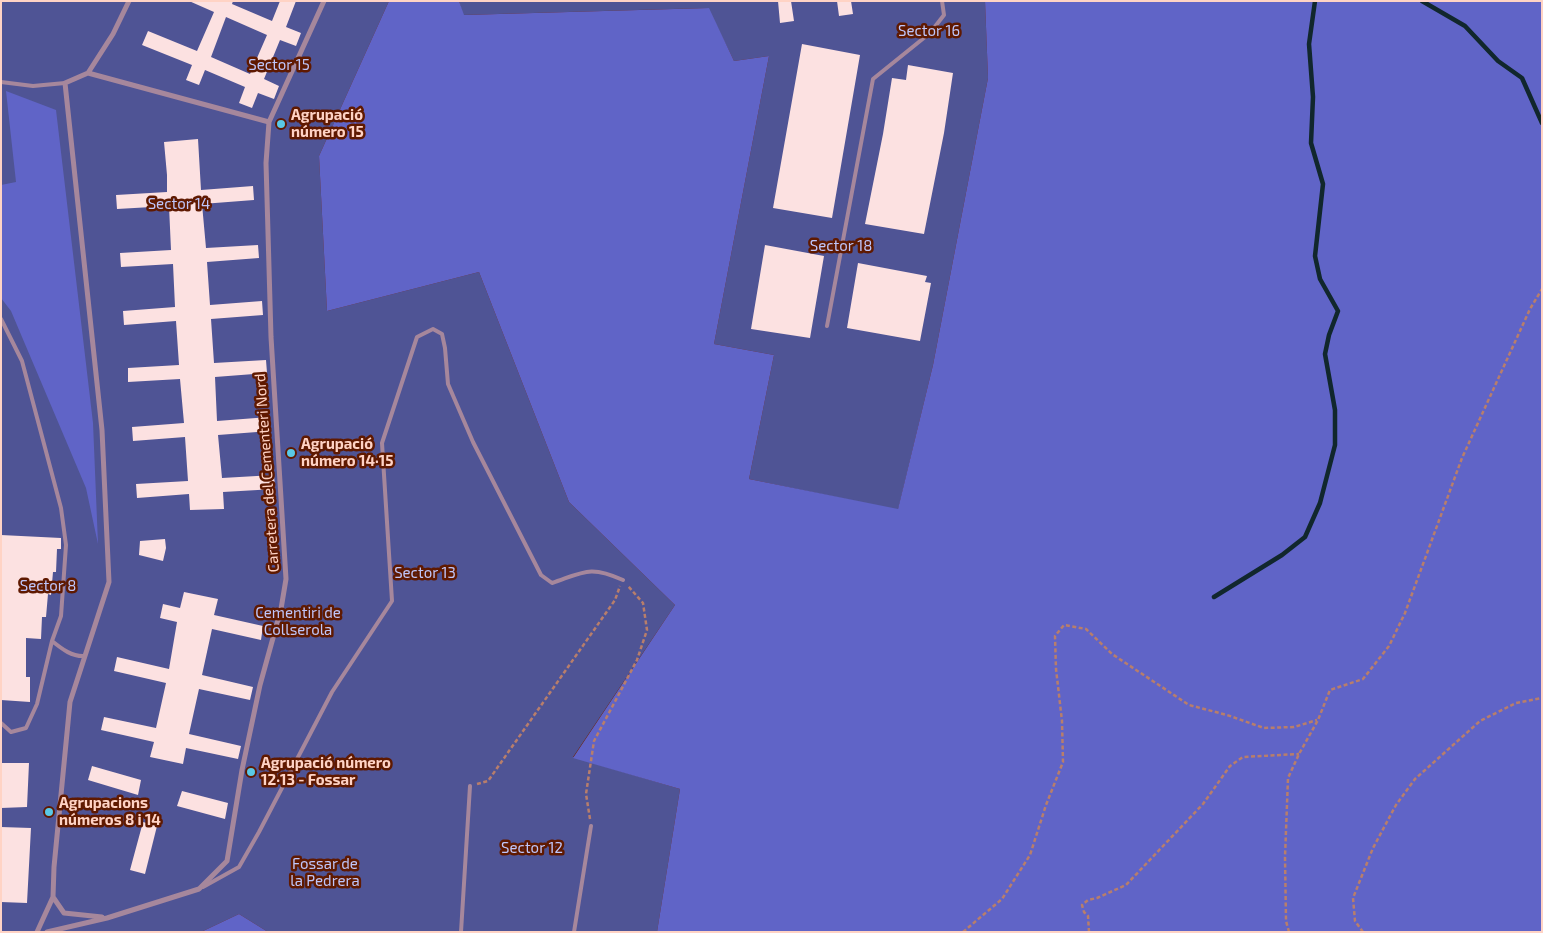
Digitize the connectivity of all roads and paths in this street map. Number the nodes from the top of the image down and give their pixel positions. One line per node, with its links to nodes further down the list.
1 (129, 1): 4 (street)
2 (324, 1): 7 (street, Carretera del Cementeri Nord)
3 (942, 1): 10 (lane)
4 (88, 73): 6 (street); 7 (street)
5 (1, 82): 6 (lane)
6 (65, 83): 13 (street)
7 (269, 122): 20 (street, Carretera del Cementeri Nord)
8 (1542, 289): 15 (path)
9 (1, 319): 12 (lane)
10 (826, 326)
11 (623, 580): 18 (path); 19 (path); 20 (lane)
12 (52, 641): 13 (lane); 16 (lane)
13 (85, 656): 21 (street)
14 (1542, 698): 30 (path)
15 (1318, 720): 17 (path); 27 (path)
16 (1, 723)
17 (1299, 754): 28 (path); 29 (path)
18 (470, 786): 25 (lane)
19 (591, 826): 26 (lane)
20 (199, 889): 22 (street, Carretera del Cementeri Nord)
21 (53, 897): 22 (street, Carretera del Cementeri Nord); 23 (street)
22 (107, 918): 24 (street, Carretera del Cementeri Nord)
23 (37, 932)
24 (47, 932)
25 (462, 932)
26 (574, 932)
27 (963, 932)
28 (1089, 932)
29 (1290, 932)
30 (1363, 932)

